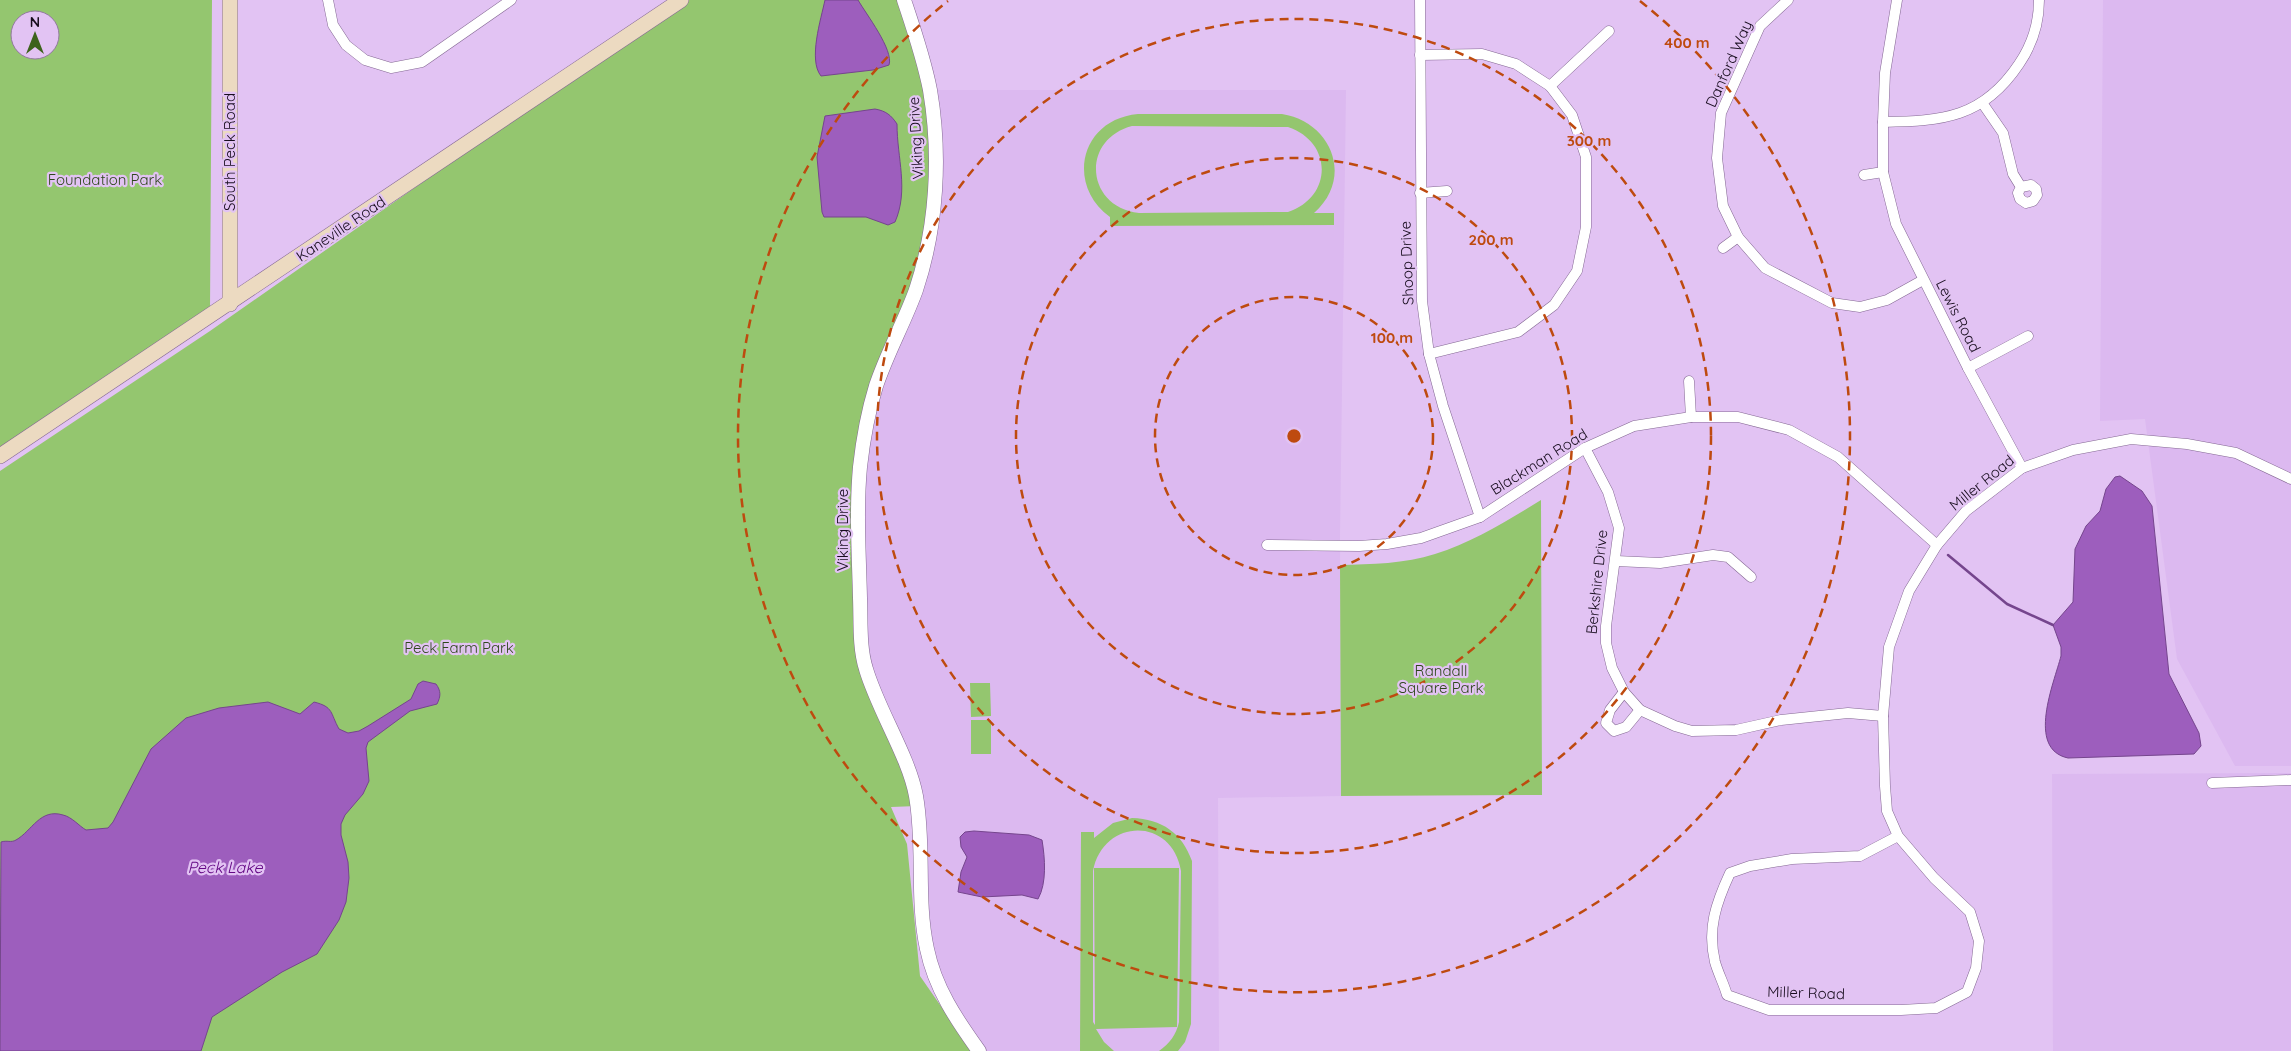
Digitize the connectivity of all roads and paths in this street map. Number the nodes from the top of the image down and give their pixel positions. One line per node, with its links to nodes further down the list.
1 (230, 0): 23 (main road, South Peck Road)
2 (328, 0): 3 (street)
3 (512, 0)
4 (681, 0): 23 (main road, Kaneville Road)
5 (904, 0): 44 (street, Viking Drive)
6 (1420, 0): 11 (street, Shoop Drive)
7 (1786, 0): 20 (street, Danford Way)
8 (1897, 0): 14 (street, Lewis Road)
9 (2039, 0): 13 (street)
10 (1609, 31): 12 (street)
11 (1420, 55): 12 (street); 19 (street, Shoop Drive)
12 (1550, 86): 25 (street)
13 (1983, 104): 14 (street); 17 (street)
14 (1883, 122): 15 (street, Lewis Road)
15 (1883, 172): 16 (street); 22 (street, Lewis Road)
16 (1864, 175)
17 (2021, 187)
18 (1447, 191): 19 (street)
19 (1420, 193): 25 (street, Shoop Drive)
20 (1738, 238): 21 (street); 22 (street, Danford Way)
21 (1723, 248)
22 (1923, 280): 26 (street, Lewis Road)
23 (230, 304): 30 (main road, Kaneville Road)
24 (2028, 336): 26 (street)
25 (1429, 354): 33 (street, Shoop Drive)
26 (1968, 368): 31 (street, Lewis Road)
27 (1688, 381): 28 (street)
28 (1691, 417): 29 (street, Blackman Road); 35 (street, Blackman Road)
29 (1585, 448): 33 (street, Blackman Road); 36 (street, Berkshire Drive)
30 (0, 456)
31 (2022, 468): 32 (street, Miller Road); 35 (street, Miller Road)
32 (2291, 479)
33 (1480, 517): 34 (street, Blackman Road)
34 (1267, 545)
35 (1937, 545): 40 (street, Miller Road)
36 (1616, 561): 37 (street); 38 (street, Berkshire Drive)
37 (1751, 576)
38 (1624, 692): 39 (street, Berkshire Drive); 39 (street)
39 (1640, 710): 40 (street, Berkshire Drive)
40 (1883, 716): 43 (street, Miller Road)
41 (2291, 780): 42 (street)
42 (2212, 783)
43 (1898, 836): 43 (street, Miller Road)
44 (979, 1051)

